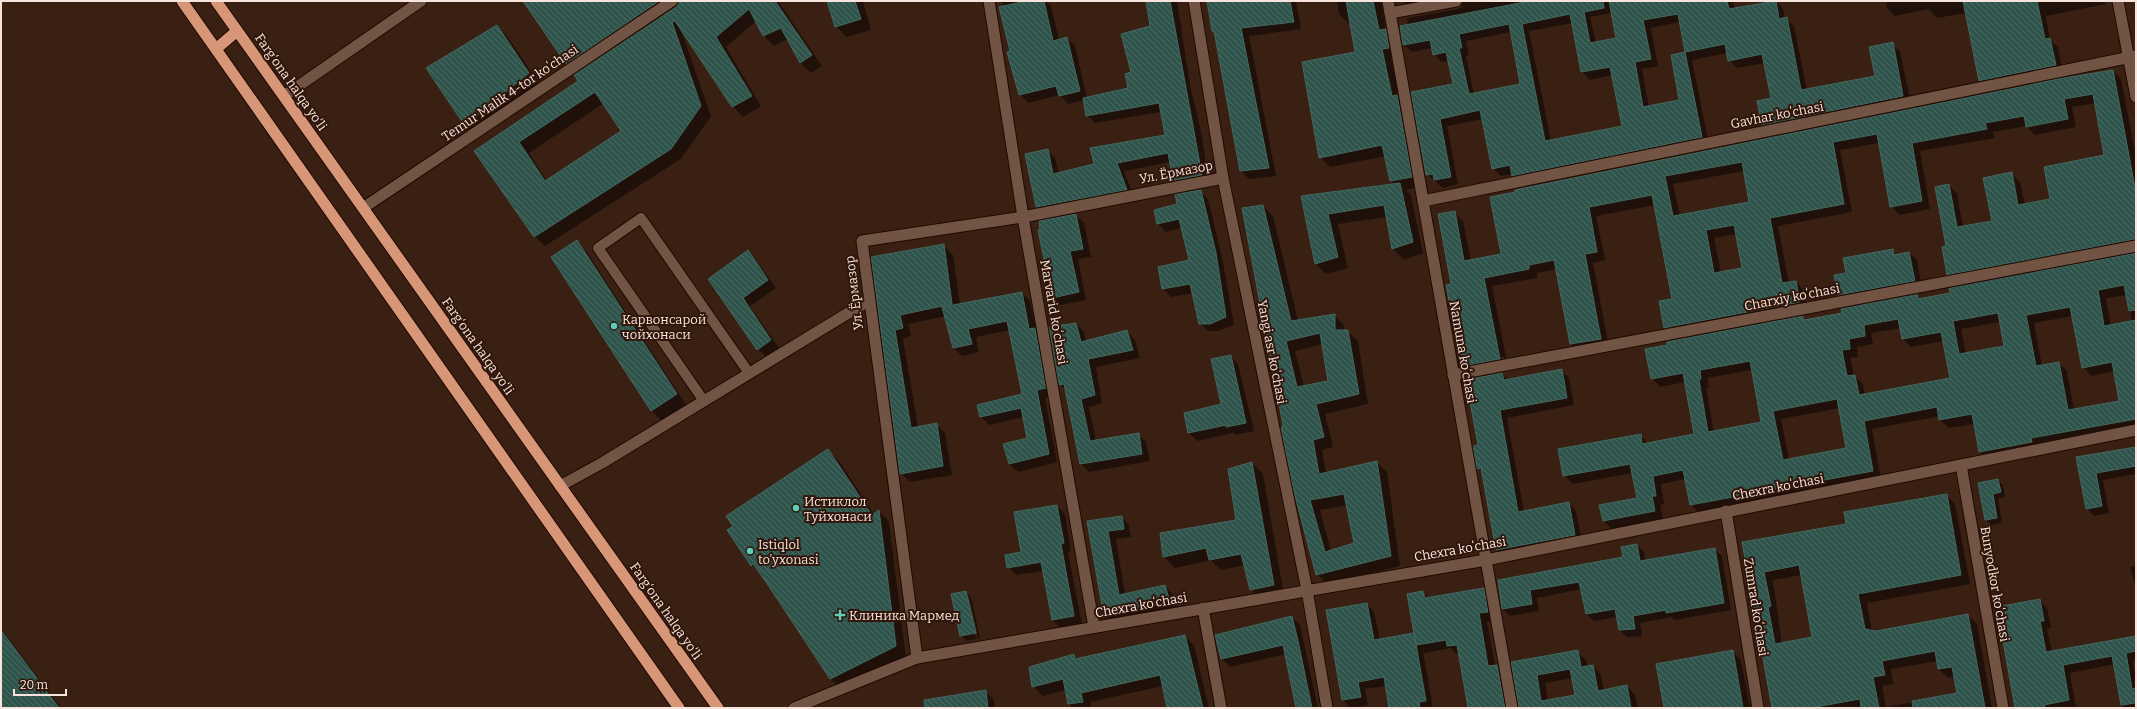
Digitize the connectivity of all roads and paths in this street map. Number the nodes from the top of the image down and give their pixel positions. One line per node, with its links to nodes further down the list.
1 (182, 1): 12 (highway)
2 (216, 1): 11 (highway, Farg‘ona halqa yo‘li)
3 (421, 1): 14 (street)
4 (672, 1): 18 (street, Temur Malik 4-tor koʻchasi)
5 (989, 1): 19 (street, Marvarid koʻchasi)
6 (1194, 1): 16 (street, Yangi asr koʻchasi)
7 (1388, 1): 10 (street, Namuna koʻchasi)
8 (1456, 1): 10 (street)
9 (2118, 1): 13 (street)
10 (1390, 14): 17 (street, Namuna koʻchasi)
11 (237, 31): 12 (highway); 14 (highway, Farg‘ona halqa yo‘li)
12 (216, 49): 34 (highway)
13 (2132, 57): 15 (street); 17 (street, Gavhar koʻchasi)
14 (284, 96): 18 (highway, Farg‘ona halqa yo‘li)
15 (2136, 97)
16 (1223, 178): 19 (street, Ул. Ёрмазор); 30 (street, Yangi asr koʻchasi)
17 (1423, 201): 23 (street, Namuna koʻchasi)
18 (363, 208): 27 (highway, Farg‘ona halqa yo‘li)
19 (1023, 217): 21 (street, Ул. Ёрмазор); 32 (street, Marvarid koʻchasi)
20 (2136, 246): 23 (street, Charxiy koʻchasi)
21 (868, 301): 22 (street); 33 (street, Ул. Ёрмазор)
22 (749, 373): 24 (street); 24 (lane)
23 (1453, 375): 29 (street, Namuna koʻchasi)
24 (704, 401): 27 (street)
25 (2136, 430): 26 (street, Chexra koʻchasi)
26 (1960, 465): 28 (street, Chexra koʻchasi); 41 (street, Bunyodkor koʻchasi)
27 (560, 486): 35 (highway, Farg‘ona halqa yo‘li)
28 (1726, 511): 29 (street, Chexra koʻchasi); 40 (street, Zumrad koʻchasi)
29 (1486, 560): 30 (street, Chexra koʻchasi); 39 (street, Namuna koʻchasi)
30 (1306, 590): 31 (street, Chexra koʻchasi); 38 (street, Yangi asr koʻchasi)
31 (1203, 608): 32 (street, Chexra koʻchasi); 37 (street)
32 (1094, 627): 33 (street, Chexra koʻchasi)
33 (918, 658): 36 (street, Chexra koʻchasi)
34 (679, 708)
35 (718, 708)
36 (794, 708)
37 (1221, 708)
38 (1327, 708)
39 (1512, 708)
40 (1758, 708)
41 (2003, 708)

